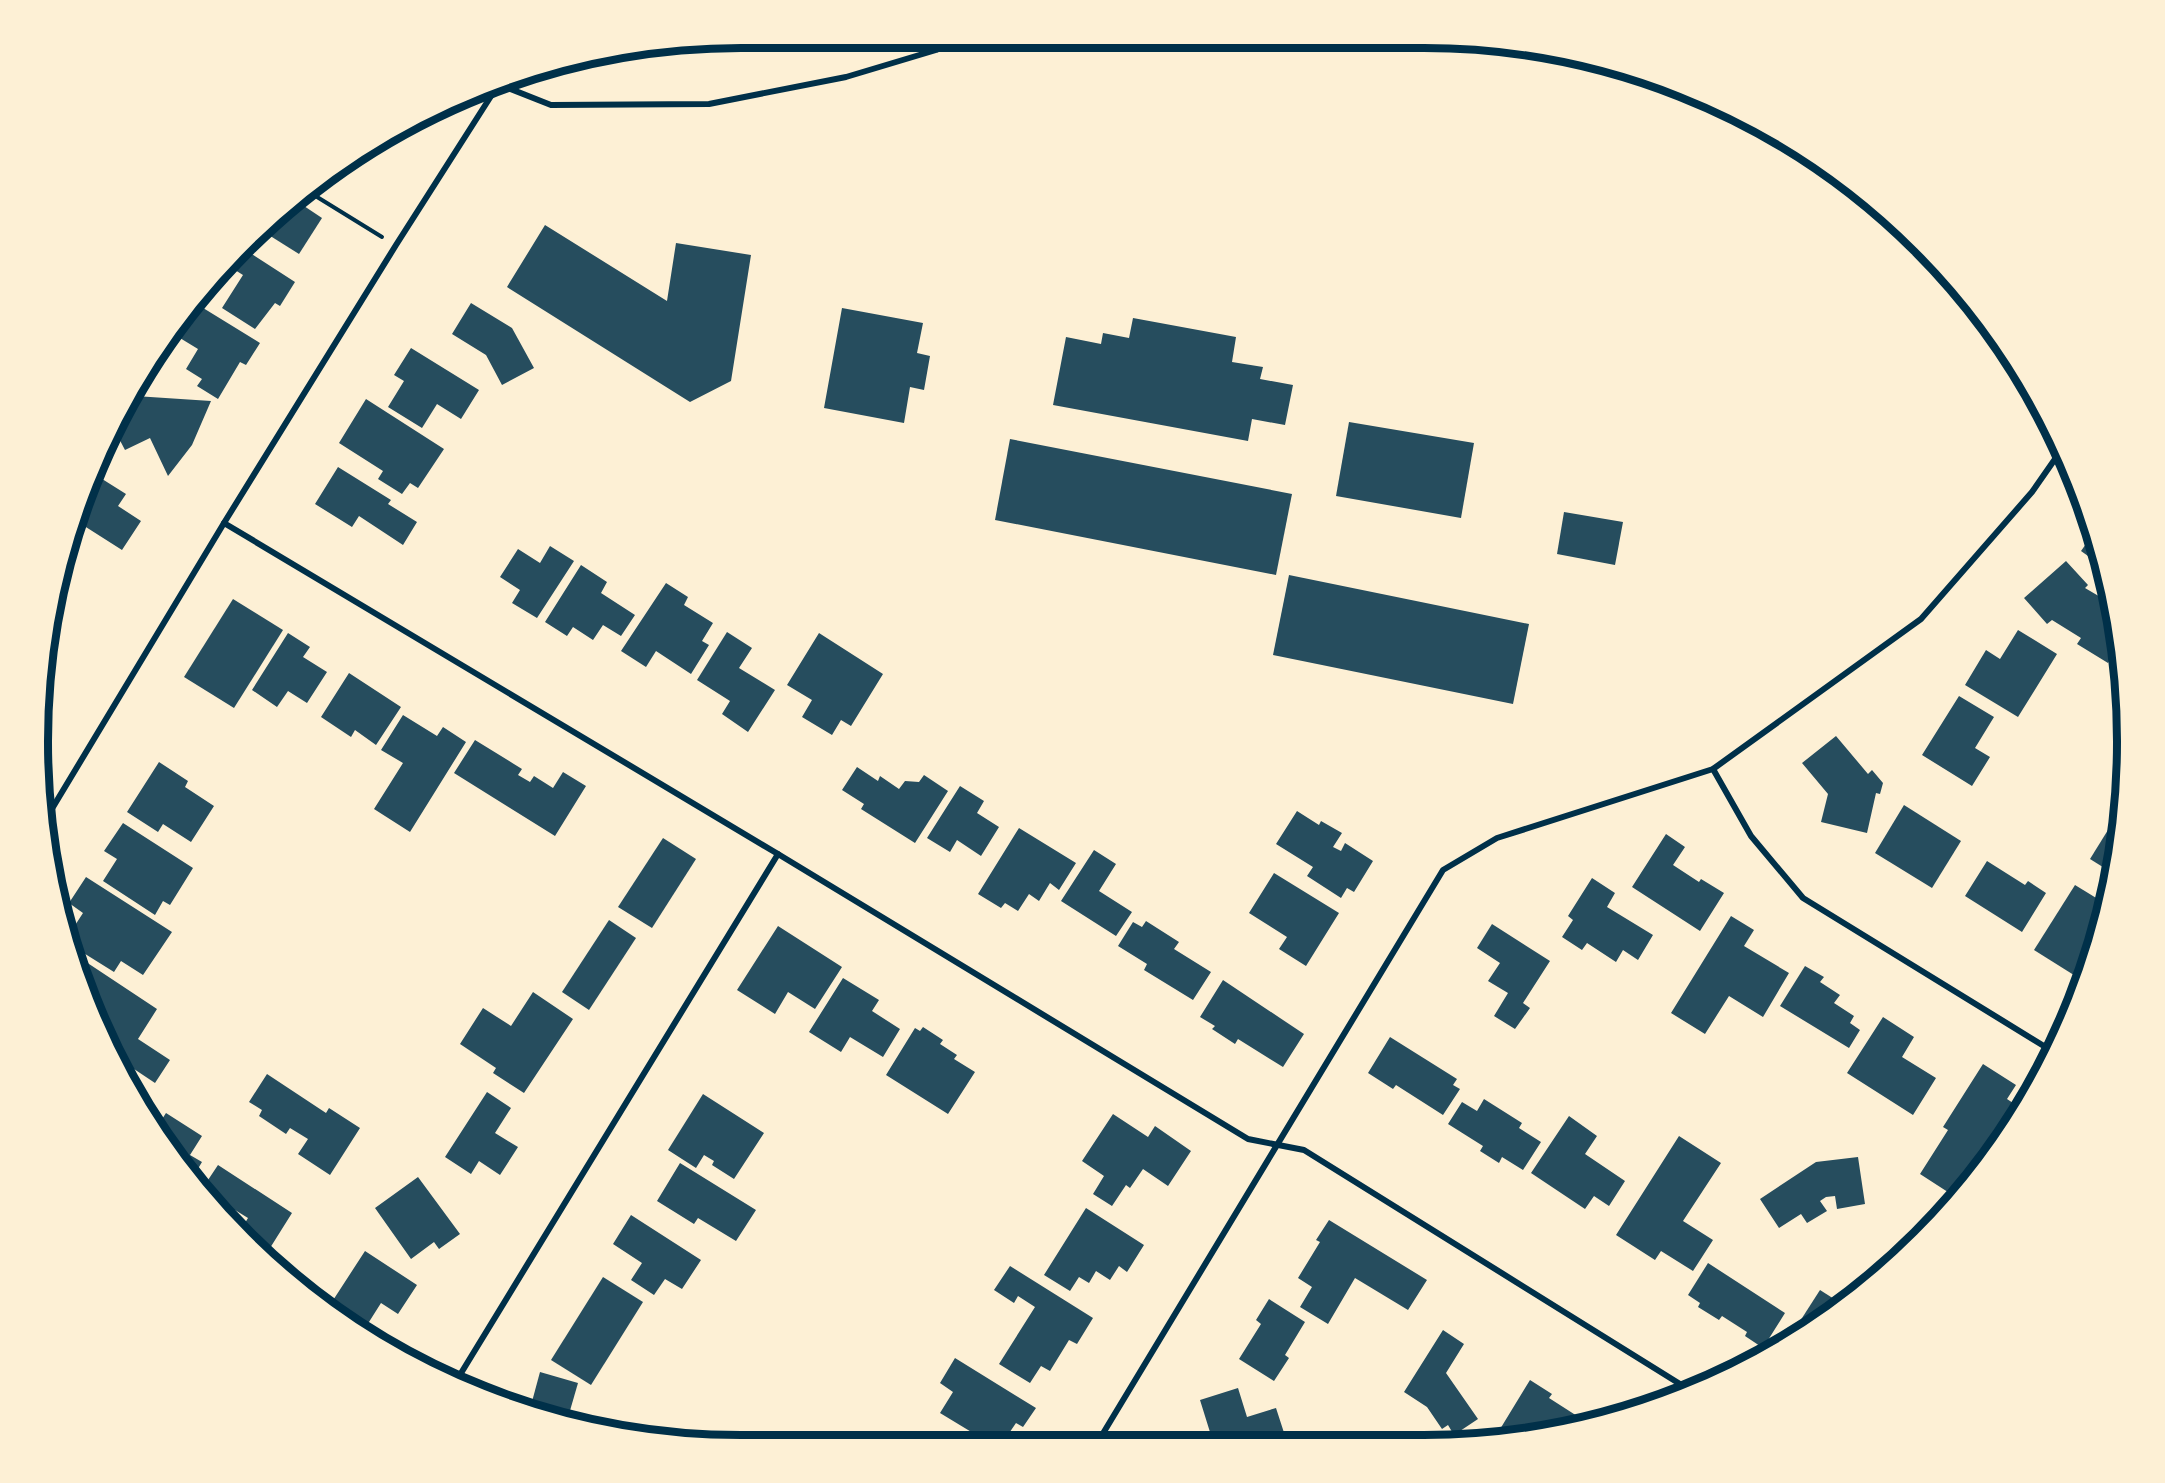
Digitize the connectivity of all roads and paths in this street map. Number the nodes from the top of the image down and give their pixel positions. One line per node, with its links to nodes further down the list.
1 (940, 48): 2 (street)
2 (511, 88)
3 (491, 95): 5 (street)
4 (314, 195): 5 (path)
5 (396, 245): 7 (street)
6 (2056, 458): 8 (street)
7 (224, 523): 9 (street); 10 (street)
8 (1713, 769): 11 (street); 12 (street)
9 (52, 810)
10 (778, 854): 12 (street); 13 (street)
11 (2045, 1047)
12 (1279, 1144): 14 (street); 15 (street)
13 (460, 1375)
14 (1681, 1385)
15 (1103, 1435)

